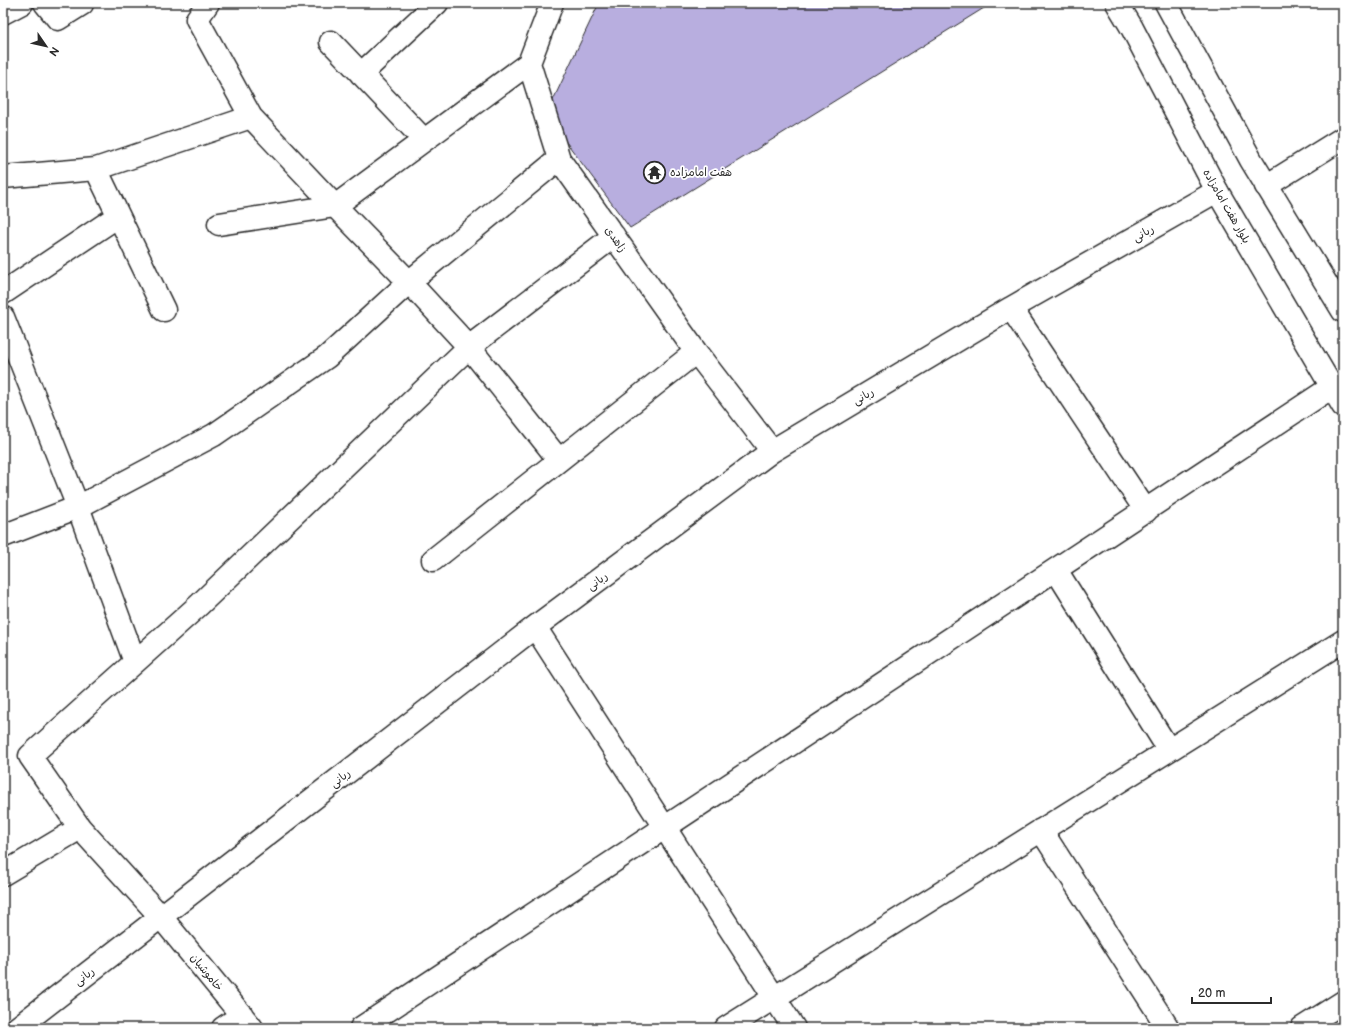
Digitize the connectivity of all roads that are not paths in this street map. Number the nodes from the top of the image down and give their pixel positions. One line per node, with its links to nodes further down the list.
1 (22, 3): 9 (street)
2 (45, 3): 8 (street)
3 (208, 3): 13 (street)
4 (437, 3): 12 (street)
5 (552, 3): 11 (street)
6 (1117, 3): 20 (street, بلوار هفت امامزاده)
7 (1166, 3): 19 (street)
8 (82, 4)
9 (3, 13)
10 (331, 42): 12 (street)
11 (528, 63): 15 (street); 16 (street, زاهدی)
12 (361, 74): 15 (street)
13 (251, 117): 17 (street); 21 (street)
14 (1343, 138): 19 (street)
15 (424, 140): 21 (street)
16 (559, 159): 24 (street, زاهدی); 25 (street)
17 (96, 169): 18 (street); 22 (street)
18 (3, 176)
19 (1266, 186): 29 (street)
20 (1217, 191): 27 (street, ربانی); 33 (street, بلوار هفت امامزاده)
21 (334, 206): 23 (street); 25 (street)
22 (118, 216): 26 (street); 28 (street)
23 (219, 224)
24 (614, 236): 31 (street); 32 (street, زاهدی)
25 (409, 282): 31 (street); 37 (street)
26 (3, 293)
27 (1011, 308): 35 (street, ربانی); 38 (street)
28 (164, 310)
29 (1343, 311)
30 (3, 317): 37 (street)
31 (469, 347): 36 (street); 44 (street)
32 (696, 352): 35 (street, زاهدی); 36 (street)
33 (1332, 387): 34 (street, بلوار هفت امامزاده); 38 (street)
34 (1343, 406)
35 (772, 451): 42 (street, ربانی)
36 (559, 460): 40 (street)
37 (78, 507): 39 (street); 44 (street)
38 (1146, 511): 41 (street)
39 (3, 536)
40 (433, 560)
41 (1056, 570): 45 (street); 47 (street)
42 (535, 627): 47 (street); 50 (street, ربانی)
43 (1343, 641): 45 (street)
44 (135, 662): 46 (street, خاموشیان)
45 (1169, 750): 48 (street)
46 (80, 828): 49 (street); 50 (street, خاموشیان)
47 (665, 828): 51 (street); 56 (street)
48 (1041, 830): 51 (street); 59 (street)
49 (3, 874)
50 (161, 916): 53 (street, خاموشیان); 54 (street, ربانی)
51 (774, 997): 57 (street); 58 (street)
52 (1343, 1002): 60 (street)
53 (247, 1021): 55 (street)
54 (17, 1028)
55 (223, 1028)
56 (362, 1028)
57 (726, 1028)
58 (794, 1028)
59 (1168, 1028)
60 (1302, 1028)

